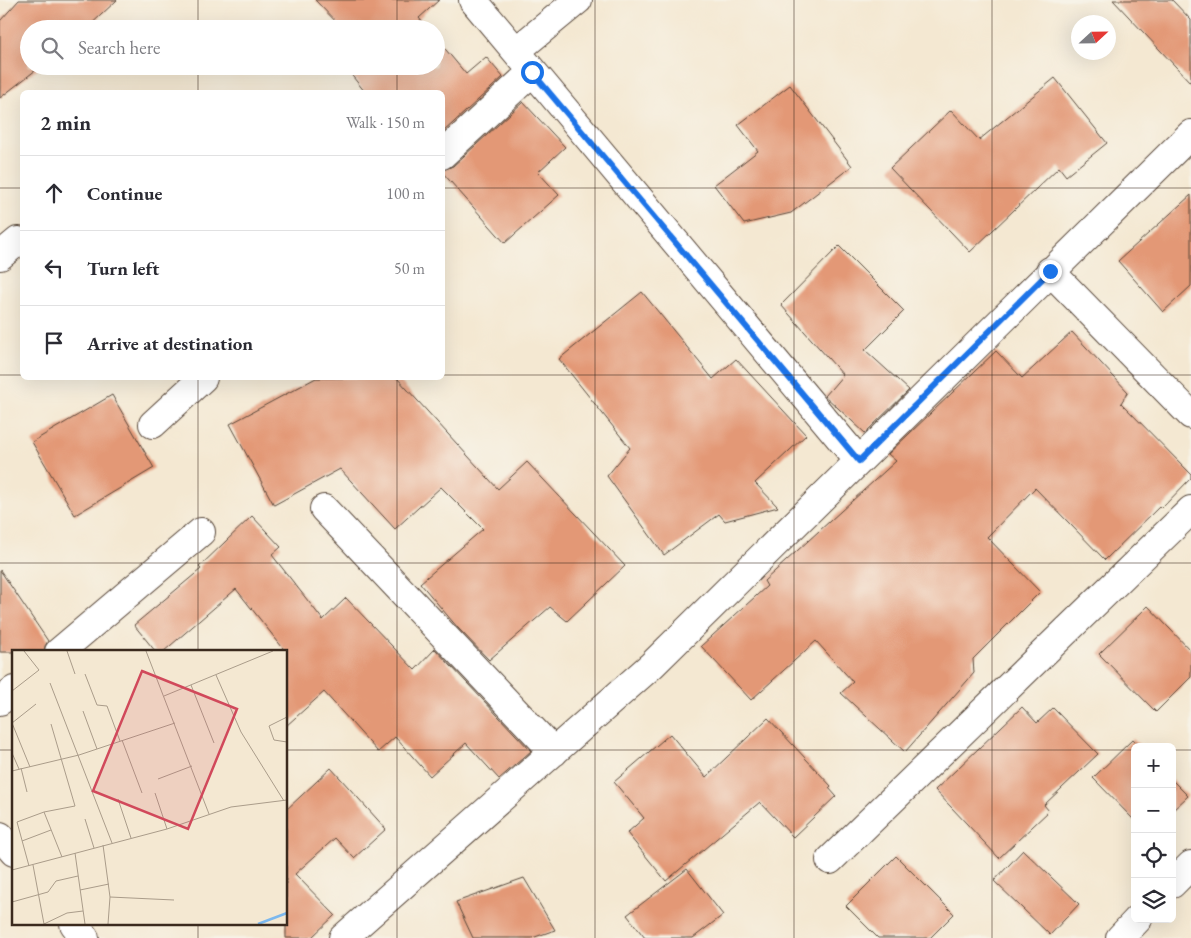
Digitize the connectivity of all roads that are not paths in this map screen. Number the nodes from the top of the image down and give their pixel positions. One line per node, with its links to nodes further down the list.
1 (472, 0): 3 (street)
2 (578, 0): 3 (street)
3 (524, 62): 5 (street); 10 (street)
4 (1191, 134): 6 (street)
5 (445, 152)
6 (1050, 271): 8 (street); 10 (street)
7 (201, 380): 9 (street)
8 (1191, 415)
9 (154, 424)
10 (859, 461): 17 (street)
11 (324, 509): 17 (street)
12 (1191, 510): 20 (street)
13 (201, 532): 14 (street)
14 (60, 650)
15 (12, 692): 16 (street)
16 (0, 701)
17 (554, 752): 26 (street)
18 (0, 836): 19 (street)
19 (12, 850)
20 (830, 860)
21 (1191, 865): 22 (street)
22 (1176, 880)
23 (1134, 923): 27 (street)
24 (76, 926): 25 (street)
25 (85, 938)
26 (344, 938)
27 (1120, 938)

